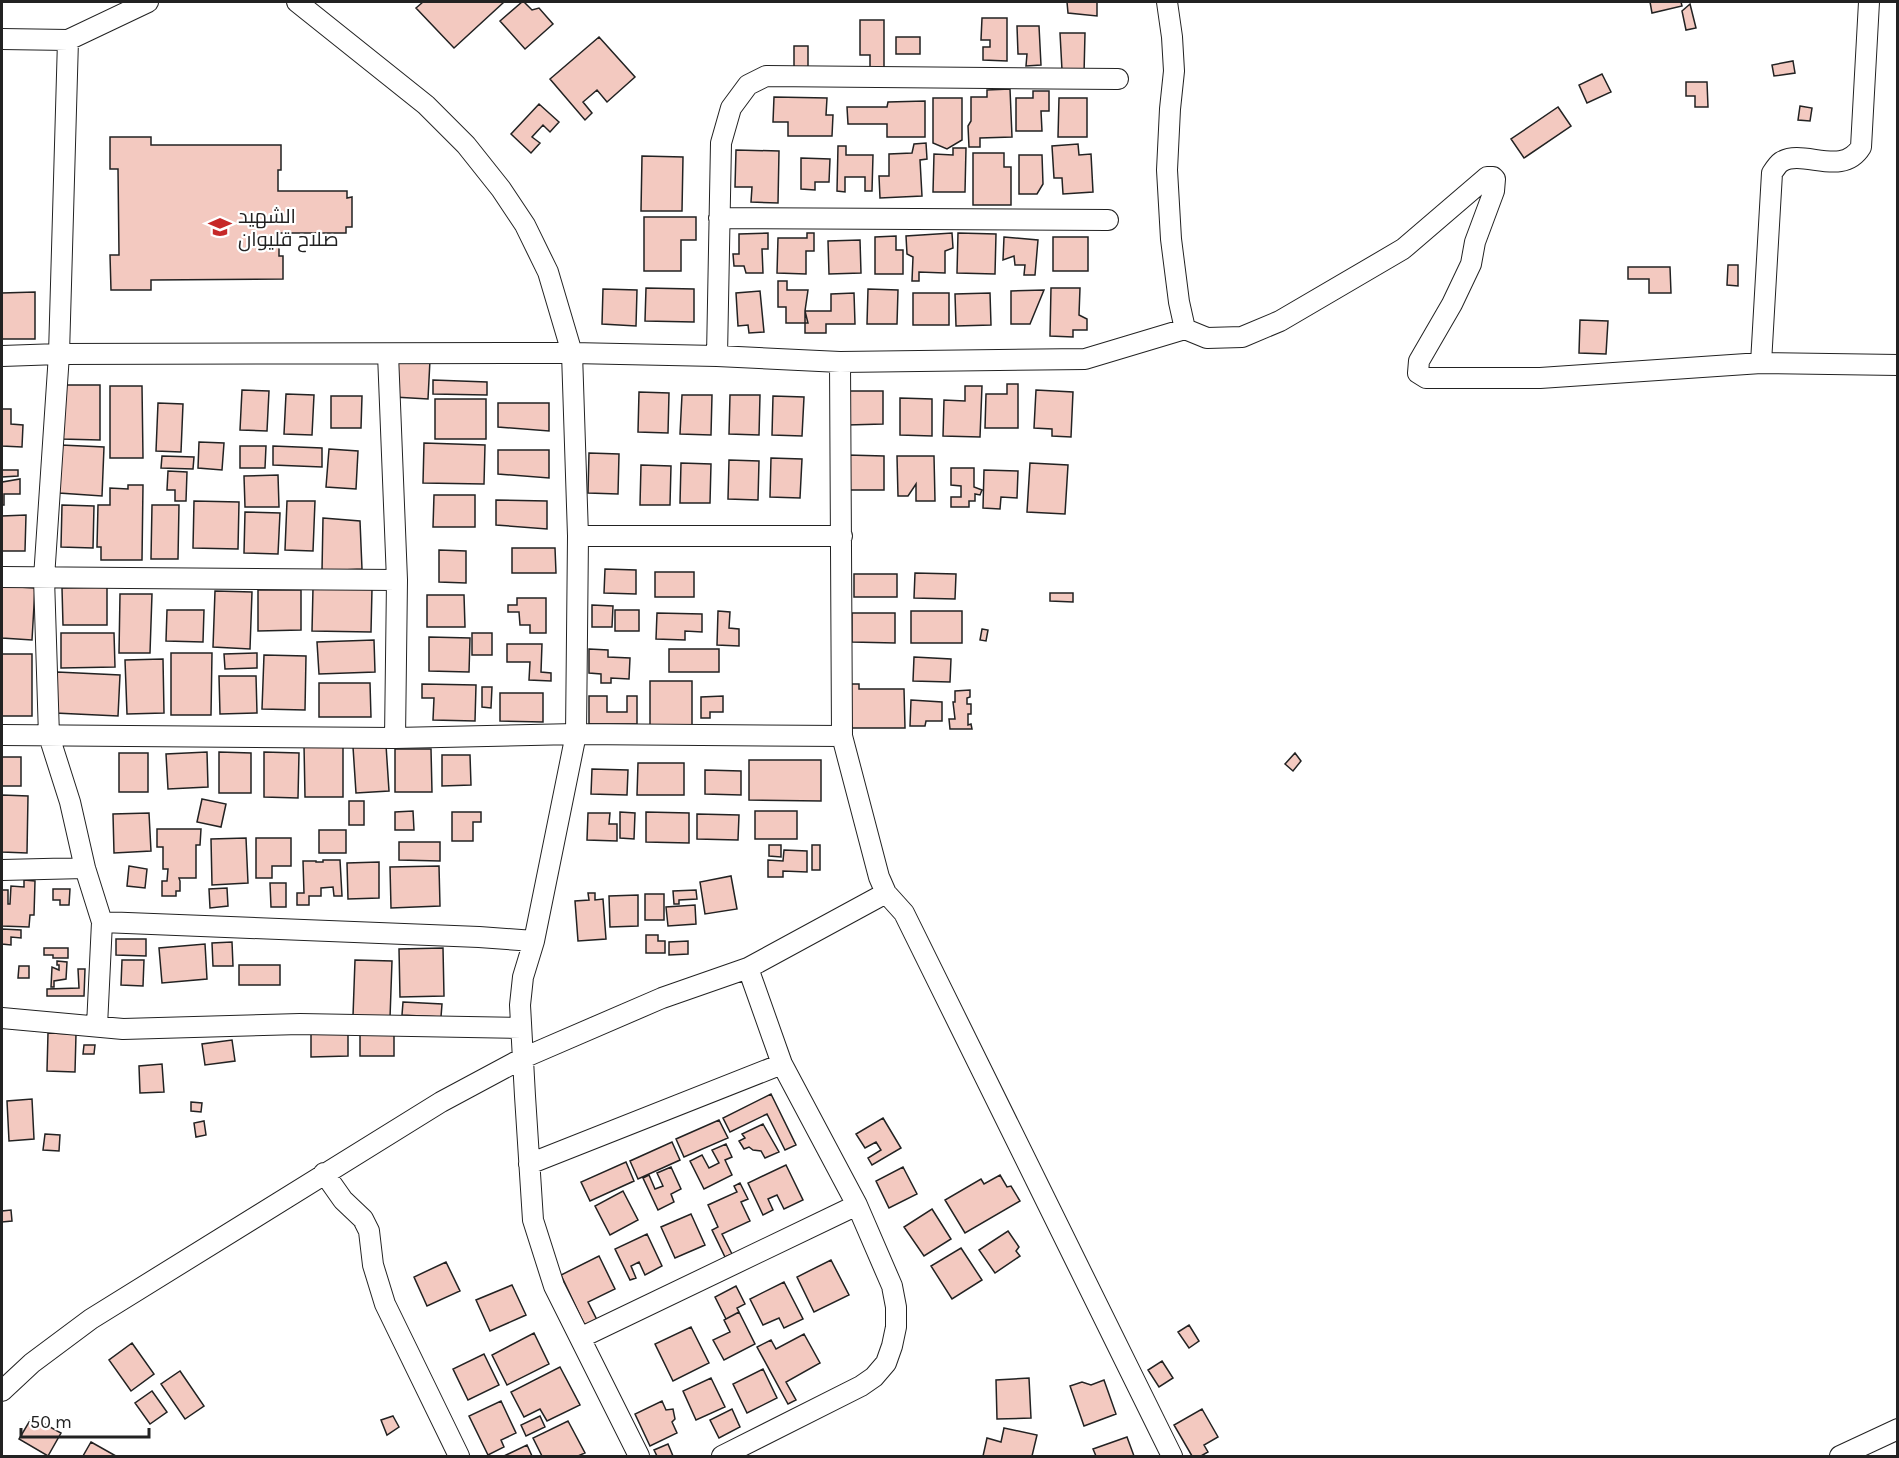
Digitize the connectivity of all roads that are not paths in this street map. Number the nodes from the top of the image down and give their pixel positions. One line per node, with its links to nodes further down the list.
1 (148, 2): 6 (street)
2 (297, 2): 11 (street)
3 (1167, 2): 10 (street)
4 (1869, 2): 17 (street)
5 (2, 39): 6 (street)
6 (68, 40): 12 (street)
7 (1118, 80): 8 (street)
8 (719, 218): 9 (street); 15 (street)
9 (1108, 220)
10 (1185, 329): 16 (street); 17 (street)
11 (572, 353): 13 (street); 15 (street); 19 (street)
12 (59, 354): 13 (street); 14 (street); 22 (street)
13 (388, 354): 23 (street)
14 (2, 356)
15 (717, 356): 16 (street)
16 (840, 362): 20 (street)
17 (1761, 363): 18 (street)
18 (1898, 365)
19 (578, 536): 20 (street); 24 (street)
20 (842, 536): 27 (street)
21 (2, 577): 22 (street)
22 (44, 578): 23 (street); 26 (street)
23 (397, 580): 28 (street)
24 (576, 734): 27 (street); 28 (street); 33 (street)
25 (2, 735): 26 (street)
26 (49, 736): 28 (street); 29 (street)
27 (842, 736): 31 (street)
28 (395, 738)
29 (85, 868): 30 (street); 32 (street)
30 (2, 870)
31 (886, 893): 34 (street); 49 (street)
32 (102, 922): 33 (street); 36 (street)
33 (534, 941): 37 (street)
34 (748, 968): 38 (street); 39 (street)
35 (2, 1018): 36 (street)
36 (97, 1026): 37 (street)
37 (522, 1028): 38 (street)
38 (523, 1058): 40 (street); 41 (street)
39 (782, 1064): 40 (street); 42 (street)
40 (530, 1164): 43 (street)
41 (324, 1173): 44 (street); 46 (street)
42 (857, 1205): 43 (street); 48 (street)
43 (580, 1338): 47 (street)
44 (2, 1391)
45 (1898, 1429): 50 (street)
46 (459, 1456)
47 (639, 1456)
48 (722, 1456)
49 (1172, 1456)
50 (1840, 1456)

